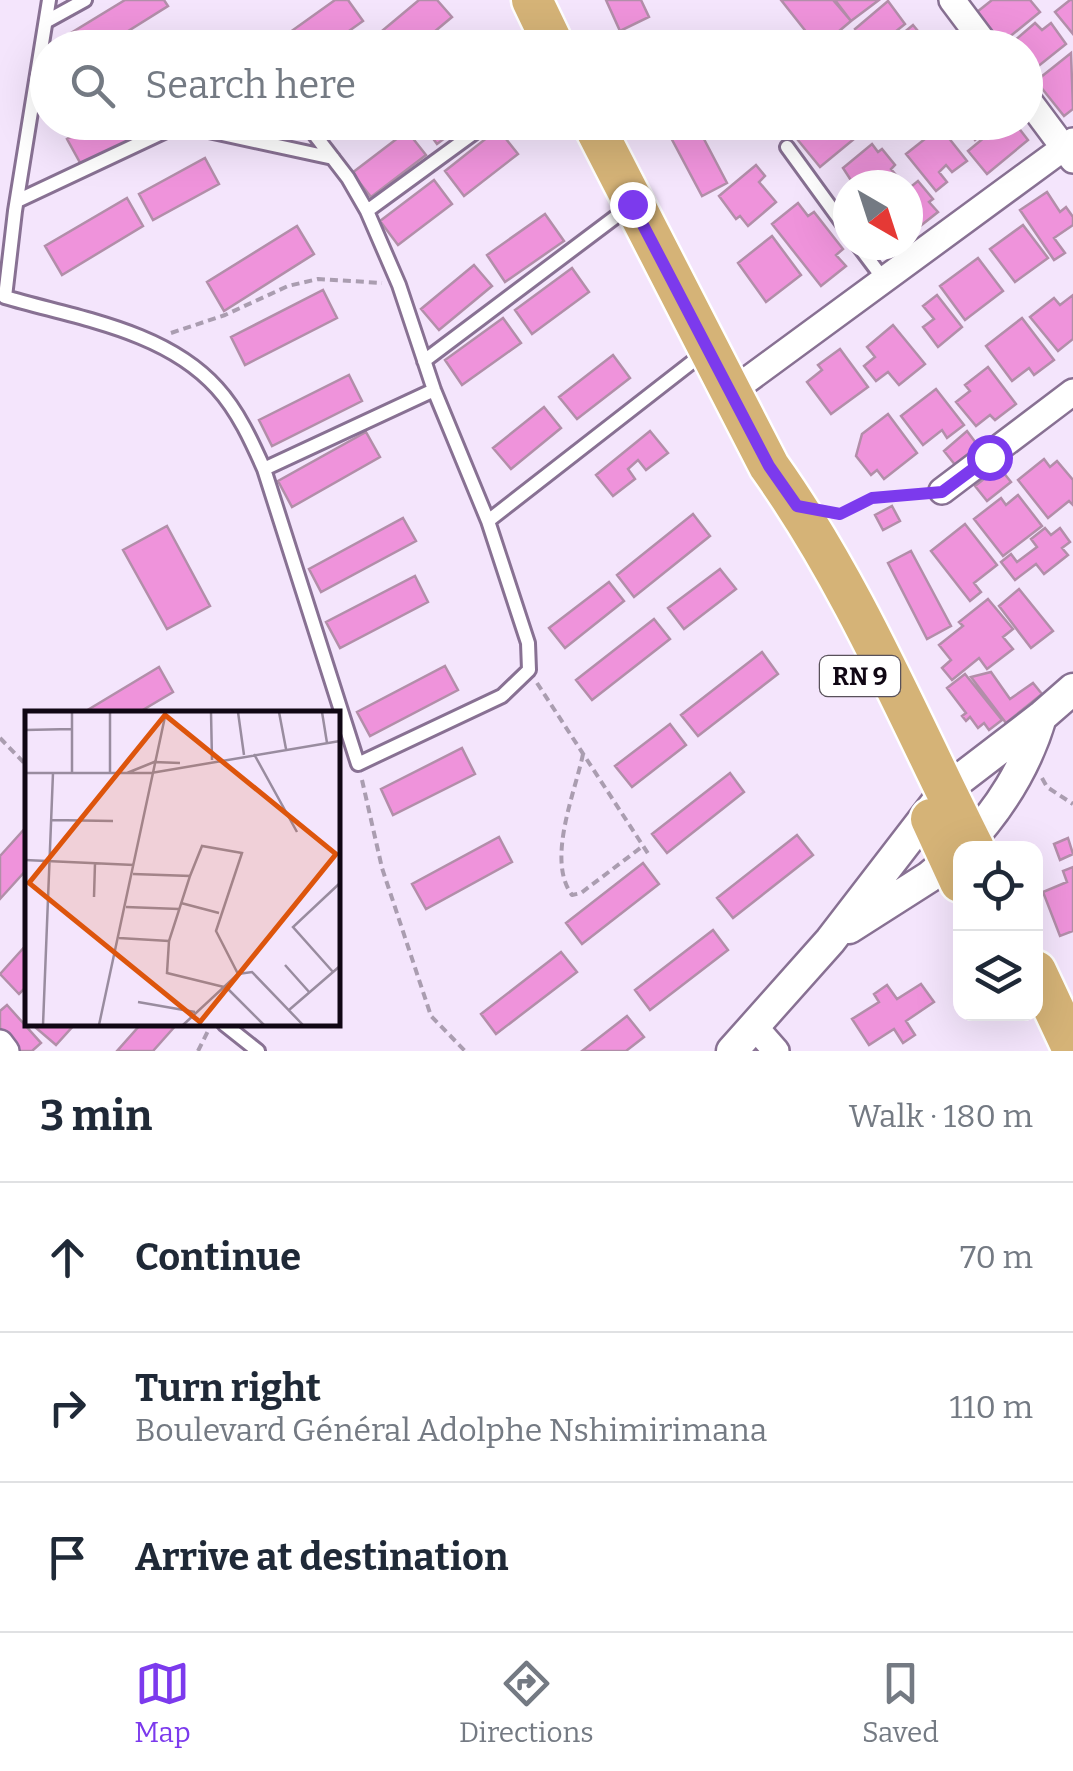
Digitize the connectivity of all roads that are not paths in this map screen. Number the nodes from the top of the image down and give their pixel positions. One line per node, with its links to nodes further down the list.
1 (49, 0): 5 (lane)
2 (85, 0): 5 (lane)
3 (532, 0): 7 (main road)
4 (952, 0): 8 (street)
5 (47, 21): 6 (lane)
6 (45, 30)
7 (546, 30)
8 (974, 30)
9 (30, 106): 20 (lane)
10 (1043, 117): 17 (street)
11 (150, 140): 20 (lane)
12 (254, 140): 18 (lane)
13 (319, 140): 18 (lane)
14 (464, 140): 21 (lane)
15 (601, 140): 19 (main road, RN 9)
16 (787, 147): 22 (lane)
17 (1070, 150): 24 (street)
18 (333, 158): 21 (lane)
19 (632, 204): 26 (main road, RN 9); 27 (lane)
20 (10, 207): 25 (lane)
21 (367, 211): 27 (lane)
22 (833, 211)
23 (869, 260): 24 (lane)
24 (885, 281): 29 (street)
25 (2, 301): 32 (lane)
26 (707, 351): 29 (main road, RN 9); 34 (lane)
27 (424, 361): 28 (lane)
28 (434, 390): 32 (lane); 34 (lane)
29 (731, 392): 31 (main road, RN 9)
30 (1073, 392): 33 (street)
31 (769, 466): 37 (main road, RN 9); 37 (main road, RN 9)
32 (264, 469): 34 (lane)
33 (942, 492)
34 (488, 521)
35 (1073, 689): 36 (street)
36 (1042, 717): 37 (street); 39 (street)
37 (937, 801): 38 (main road, RN 9); 41 (street)
38 (956, 841)
39 (973, 841)
40 (953, 862): 41 (street)
41 (830, 941): 45 (street)
42 (1043, 985): 47 (main road)
43 (1032, 1021): 52 (main road)
44 (227, 1026): 49 (lane)
45 (754, 1026): 50 (street); 51 (street)
46 (0, 1044): 48 (street)
47 (1073, 1050)
48 (6, 1051)
49 (258, 1051)
50 (732, 1051)
51 (776, 1051)
52 (1051, 1051)

